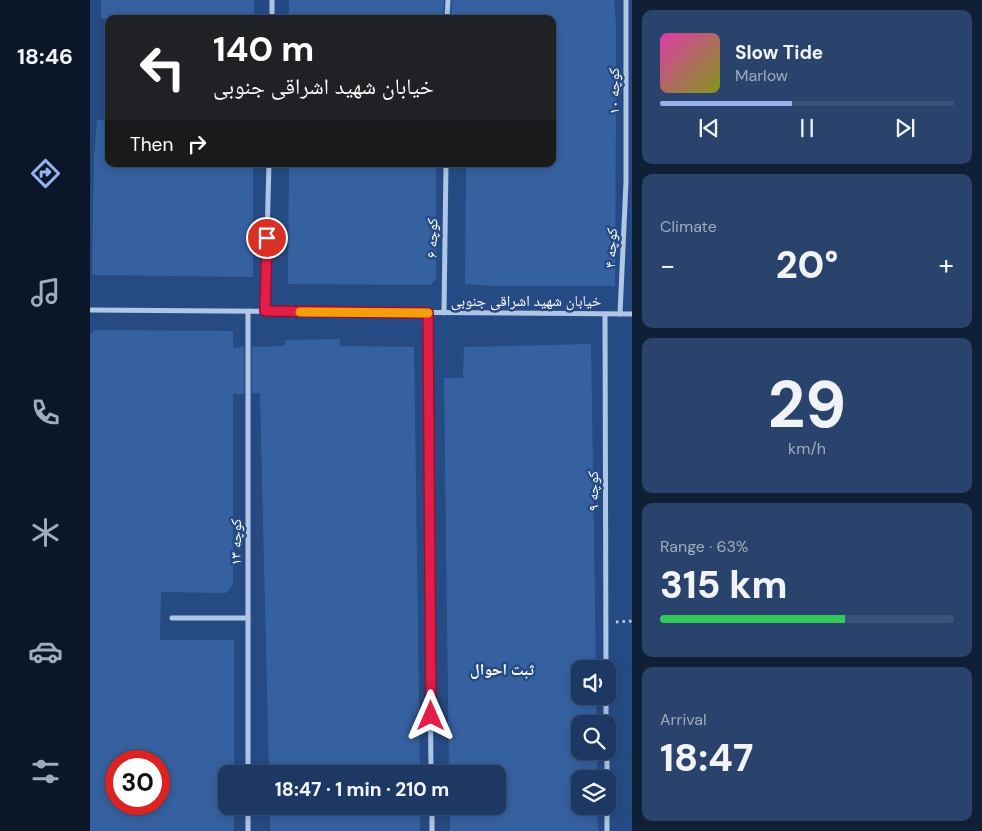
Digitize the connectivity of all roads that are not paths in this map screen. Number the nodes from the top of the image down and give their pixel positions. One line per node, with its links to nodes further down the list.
1 (272, 0): 4 (street)
2 (448, 0): 5 (street)
3 (626, 0): 8 (street, کوچه ۱۰)
4 (272, 15)
5 (447, 15)
6 (268, 167): 11 (street)
7 (446, 167): 13 (street, کوچه ۶)
8 (629, 182): 15 (street, کوچه ۴)
9 (90, 310): 10 (street, خیابان شهید اشراقی جنوبی)
10 (248, 311): 11 (street, خیابان شهید اشراقی جنوبی); 18 (street, کوچه ۱۳)
11 (265, 311): 12 (street, خیابان شهید اشراقی جنوبی)
12 (428, 313): 13 (street, خیابان شهید اشراقی جنوبی); 21 (street)
13 (444, 313): 14 (street, خیابان شهید اشراقی جنوبی)
14 (605, 314): 15 (street, خیابان شهید اشراقی جنوبی); 19 (street, کوچه ۹)
15 (620, 314): 16 (street, خیابان شهید اشراقی جنوبی)
16 (632, 314)
17 (172, 618): 18 (street)
18 (248, 618): 20 (street, کوچه ۱۳)
19 (606, 660)
20 (248, 765)
21 (431, 765)
22 (248, 815): 25 (street)
23 (432, 815): 26 (street)
24 (607, 815): 27 (street)
25 (248, 831)
26 (432, 831)
27 (607, 831)

